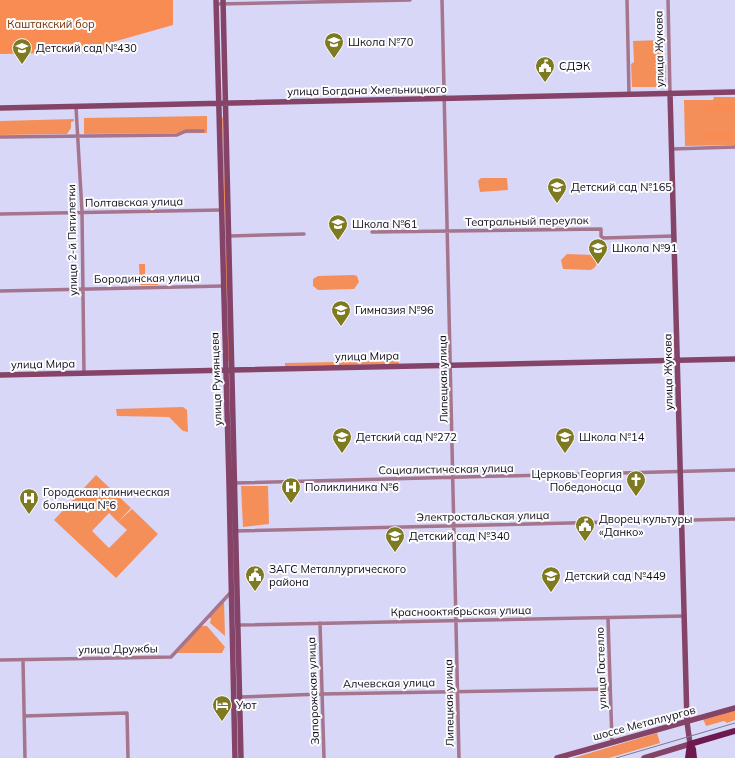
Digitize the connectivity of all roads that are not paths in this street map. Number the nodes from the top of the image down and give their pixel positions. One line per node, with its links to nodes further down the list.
1 (410, 0): 6 (street)
2 (442, 0): 10 (street, Липецкая улица)
3 (627, 0): 9 (street)
4 (668, 0): 8 (street, улица Жукова)
5 (216, 2): 6 (street); 11 (main road, улица Румянцева)
6 (223, 2): 12 (main road, улица Румянцева)
7 (735, 92): 8 (main road, улица Богдана Хмельницкого)
8 (670, 93): 9 (main road, улица Богдана Хмельницкого); 19 (main road, улица Жукова)
9 (629, 94): 10 (main road, улица Богдана Хмельницкого)
10 (444, 98): 12 (main road, улица Богдана Хмельницкого); 24 (street, Липецкая улица)
11 (218, 104): 12 (main road, улица Богдана Хмельницкого); 13 (main road, улица Богдана Хмельницкого); 20 (main road, улица Румянцева)
12 (225, 104): 26 (main road, улица Румянцева)
13 (76, 107): 14 (main road, улица Богдана Хмельницкого); 16 (street, улица 2-й Пятилетки)
14 (0, 108)
15 (203, 130): 16 (street)
16 (77, 136): 17 (street); 21 (street, улица 2-й Пятилетки)
17 (0, 137)
18 (735, 147): 19 (street)
19 (672, 149): 27 (main road, улица Жукова)
20 (221, 210): 21 (street, Полтавская улица); 28 (main road, улица Румянцева)
21 (82, 212): 22 (street, Полтавская улица); 29 (street, улица 2-й Пятилетки)
22 (0, 214)
23 (372, 232): 24 (street, Театральный переулок)
24 (448, 232): 27 (street, Театральный переулок); 33 (street, Липецкая улица)
25 (304, 234): 26 (street)
26 (229, 236): 35 (main road, улица Румянцева)
27 (674, 236): 31 (main road, улица Жукова)
28 (223, 286): 29 (street, Бородинская улица); 34 (main road, улица Румянцева)
29 (82, 288): 30 (street, Бородинская улица); 36 (street, улица 2-й Пятилетки)
30 (0, 291)
31 (678, 359): 32 (main road, улица Мира); 33 (main road, улица Мира); 39 (main road, улица Жукова)
32 (735, 359)
33 (452, 364): 35 (main road, улица Мира); 40 (street, Липецкая улица)
34 (226, 369): 35 (main road, улица Мира); 36 (main road, улица Мира); 41 (main road, улица Румянцева)
35 (233, 369): 42 (main road, улица Румянцева)
36 (84, 373): 37 (main road, улица Мира)
37 (0, 375)
38 (735, 470): 39 (street, Социалистическая улица)
39 (680, 473): 40 (street, Социалистическая улица); 44 (main road, улица Жукова)
40 (454, 478): 42 (street, Социалистическая улица); 45 (street, Липецкая улица)
41 (229, 483): 42 (street, Социалистическая улица); 47 (main road, улица Румянцева)
42 (236, 483): 46 (main road, улица Румянцева)
43 (735, 519): 44 (street, Электростальская улица)
44 (681, 521): 45 (street, Электростальская улица); 49 (main road, улица Жукова)
45 (455, 526): 46 (street, Электростальская улица); 51 (street, Липецкая улица)
46 (237, 530): 47 (street, Электростальская улица); 53 (main road, улица Румянцева)
47 (230, 531): 48 (main road, улица Румянцева)
48 (232, 591): 54 (main road, улица Румянцева); 56 (street, улица Дружбы)
49 (685, 616): 50 (street, Краснооктябрьская улица); 63 (main road, улица Жукова)
50 (608, 618): 51 (street, Краснооктябрьская улица); 57 (street, улица Гастелло)
51 (456, 621): 52 (street, Краснооктябрьская улица); 58 (street, Липецкая улица)
52 (320, 623): 53 (street, Краснооктябрьская улица); 59 (street, Запорожская улица)
53 (238, 624): 54 (main road, улица Румянцева)
54 (236, 649): 60 (main road, улица Румянцева); 69 (main road, улица Румянцева)
55 (0, 660): 56 (street, улица Дружбы)
56 (23, 660): 62 (street)
57 (610, 689): 58 (street, Алчевская улица); 65 (street, улица Гастелло)
58 (458, 691): 59 (street, Алчевская улица); 72 (street, Липецкая улица)
59 (322, 694): 60 (street, Алчевская улица); 71 (street, Запорожская улица)
60 (239, 697): 70 (main road, улица Румянцева)
61 (735, 708): 63 (main road, шоссе Металлургов)
62 (24, 716): 67 (street); 68 (street)
63 (687, 722): 65 (main road, шоссе Металлургов); 66 (main road, улица Жукова)
64 (735, 731): 66 (main road)
65 (612, 742): 73 (main road, шоссе Металлургов)
66 (690, 744): 74 (main road); 75 (main road); 76 (main road)
67 (25, 758)
68 (128, 758)
69 (235, 758)
70 (241, 758)
71 (324, 758)
72 (459, 758)
73 (557, 758)
74 (644, 758)
75 (688, 758)
76 (694, 758)

